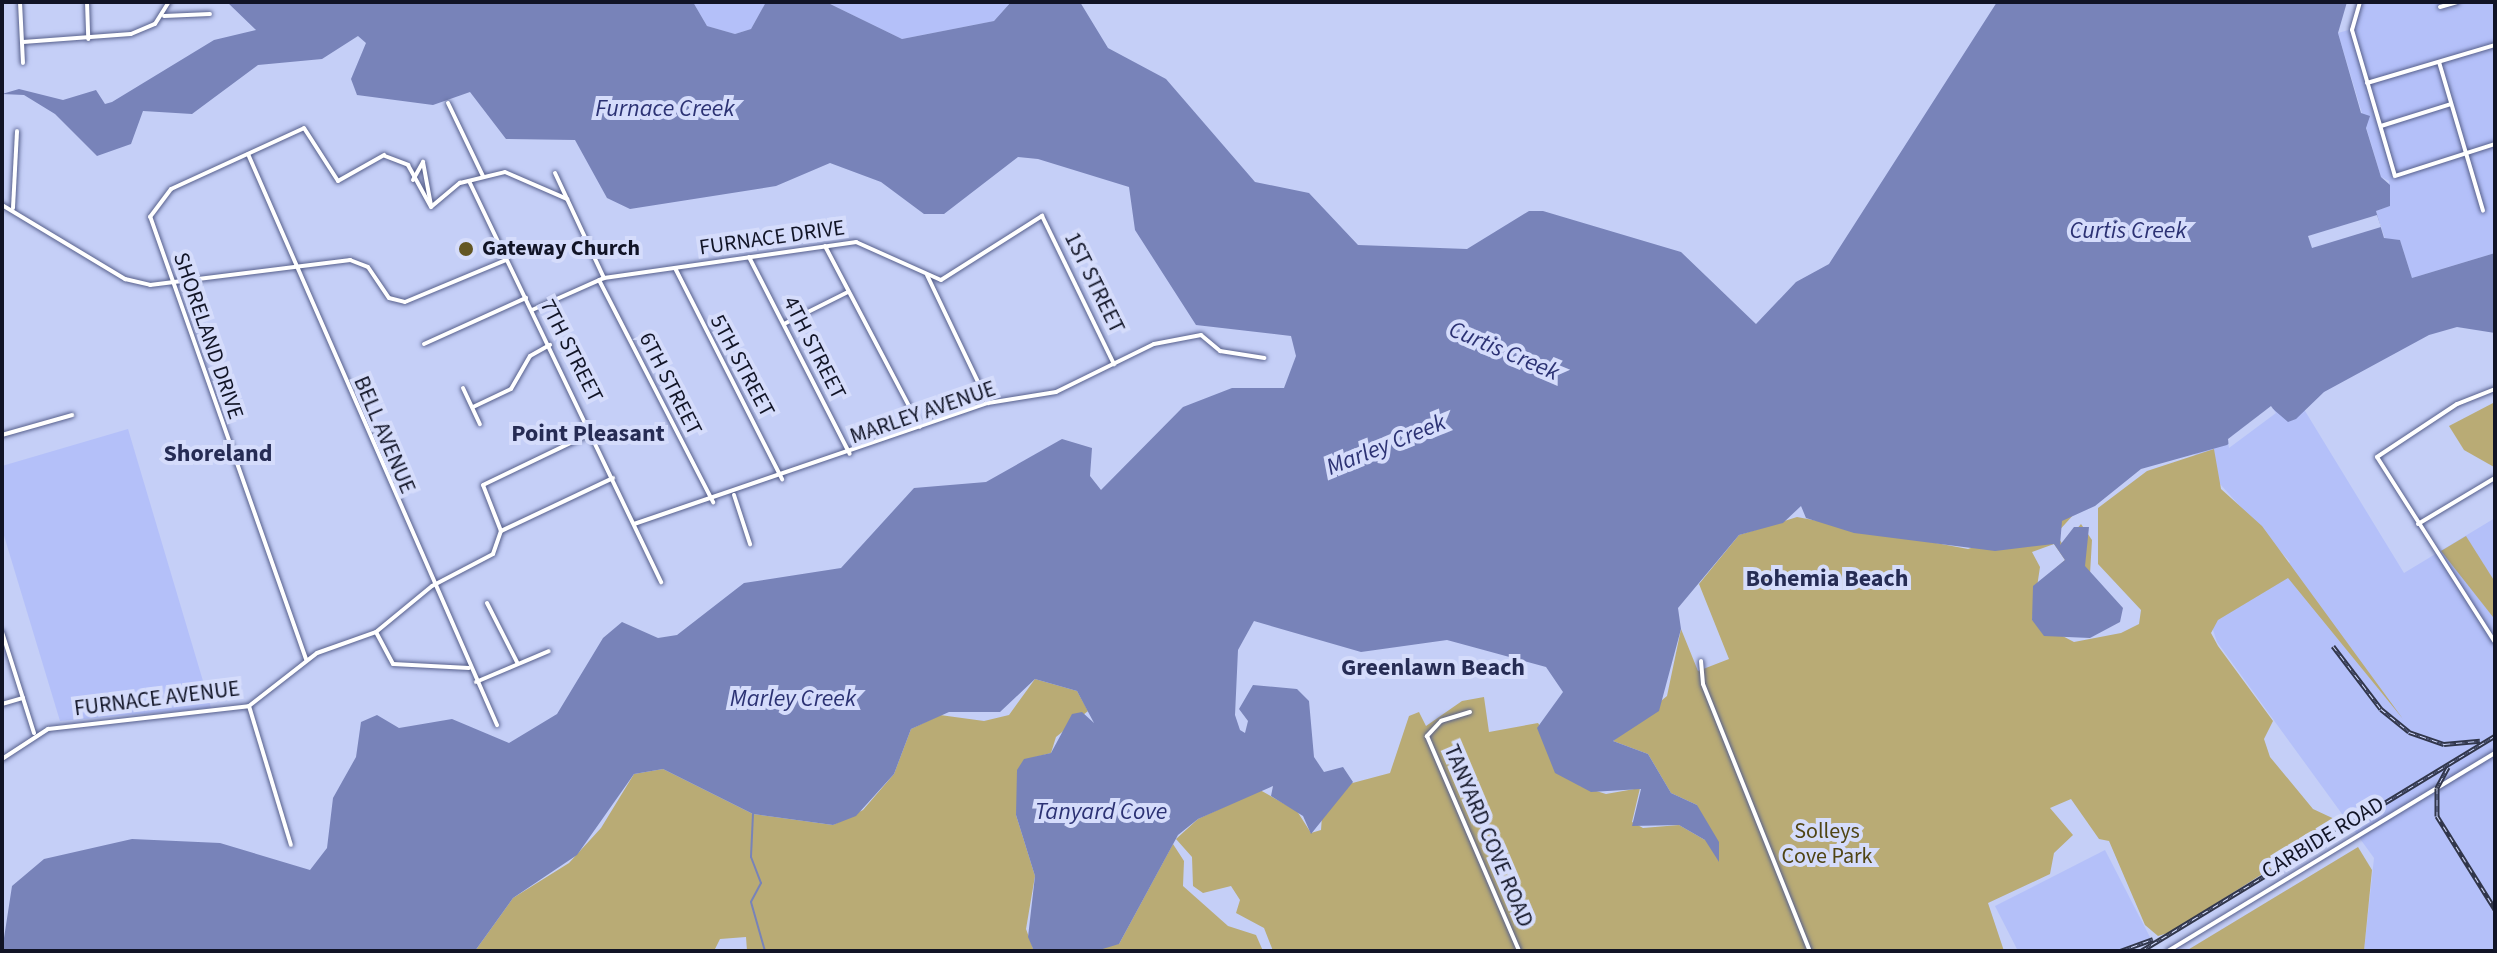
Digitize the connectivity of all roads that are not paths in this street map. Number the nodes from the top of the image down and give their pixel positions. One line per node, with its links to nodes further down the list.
1 (20, 2): 10 (street)
2 (87, 2): 9 (street)
3 (169, 2): 8 (street)
4 (2360, 2): 14 (street)
5 (2457, 2): 6 (street)
6 (2440, 7)
7 (210, 14): 8 (street)
8 (164, 16): 9 (street)
9 (88, 39): 10 (street)
10 (23, 42): 13 (street)
11 (2495, 45): 12 (street)
12 (2439, 62): 14 (street); 16 (street)
13 (23, 63)
14 (2367, 83): 17 (street)
15 (448, 103): 23 (street)
16 (2451, 104): 17 (street); 21 (street)
17 (2381, 126): 21 (street)
18 (17, 131): 29 (street)
19 (2495, 144): 21 (street)
20 (248, 154): 25 (street, SHORELAND DRIVE); 34 (street, BELL AVENUE); 38 (street, SHORELAND DRIVE)
21 (2465, 154): 30 (street)
22 (555, 173): 26 (street, 6TH STREET)
23 (484, 177): 24 (street); 26 (street)
24 (469, 181): 28 (street); 33 (street, 7TH STREET)
25 (413, 182): 28 (street); 28 (street)
26 (567, 199): 37 (street, 6TH STREET)
27 (2, 205): 29 (street)
28 (431, 207)
29 (13, 208): 38 (street)
30 (2483, 211)
31 (825, 246): 32 (street, FURNACE DRIVE); 36 (street, FURNACE DRIVE); 39 (street)
32 (749, 257): 35 (street, FURNACE DRIVE); 42 (street, 4TH STREET)
33 (506, 260): 34 (street); 40 (street, 7TH STREET)
34 (296, 266): 38 (street); 67 (street, BELL AVENUE)
35 (675, 268): 37 (street, FURNACE DRIVE); 59 (street, 5TH STREET)
36 (927, 275): 46 (street, 1ST STREET); 49 (street)
37 (602, 279): 41 (street, FURNACE DRIVE); 61 (street, 6TH STREET)
38 (173, 284): 73 (street, SHORELAND DRIVE)
39 (848, 292): 42 (street); 53 (street)
40 (526, 298): 41 (street, 7TH STREET); 43 (street)
41 (532, 310): 44 (street, 7TH STREET)
42 (784, 324): 56 (street, 4TH STREET)
43 (424, 344)
44 (550, 345): 50 (street); 54 (street, 7TH STREET)
45 (1264, 358): 46 (street, MARLEY AVENUE)
46 (1114, 364): 49 (street, MARLEY AVENUE)
47 (463, 388): 50 (street)
48 (2495, 389): 63 (street)
49 (988, 403): 53 (street, MARLEY AVENUE)
50 (473, 407): 52 (street)
51 (72, 415): 55 (street)
52 (480, 424)
53 (920, 427): 56 (street, MARLEY AVENUE)
54 (593, 432): 57 (street, 7TH STREET); 64 (street)
55 (2, 435)
56 (850, 454): 59 (street, MARLEY AVENUE)
57 (613, 478): 62 (street, 7TH STREET); 64 (street)
58 (2495, 478): 63 (street)
59 (782, 479): 60 (street, MARLEY AVENUE)
60 (734, 495): 61 (street, MARLEY AVENUE); 65 (street)
61 (713, 502): 62 (street, MARLEY AVENUE)
62 (634, 524): 66 (street, 7TH STREET)
63 (2418, 524): 71 (street)
64 (501, 531): 67 (street, FURNACE AVENUE)
65 (750, 544)
66 (661, 582)
67 (432, 586): 69 (street, FURNACE AVENUE); 76 (street, BELL AVENUE)
68 (487, 603): 75 (street)
69 (376, 632): 73 (street, FURNACE AVENUE); 76 (street)
70 (3, 636): 78 (street)
71 (2495, 642)
72 (549, 651): 75 (street)
73 (306, 659): 80 (street, FURNACE AVENUE)
74 (1701, 661): 88 (street)
75 (518, 664): 77 (street)
76 (469, 668): 77 (street, BELL AVENUE)
77 (476, 682): 82 (street, BELL AVENUE)
78 (23, 698): 79 (street); 83 (street)
79 (2, 704)
80 (249, 706): 83 (street, FURNACE AVENUE); 86 (street)
81 (1470, 712): 87 (street, TANYARD COVE ROAD)
82 (497, 725)
83 (34, 733): 85 (street)
84 (2495, 753): 89 (street, CARBIDE ROAD)
85 (2, 759)
86 (291, 845)
87 (1519, 951)
88 (1810, 951)
89 (2168, 951)

